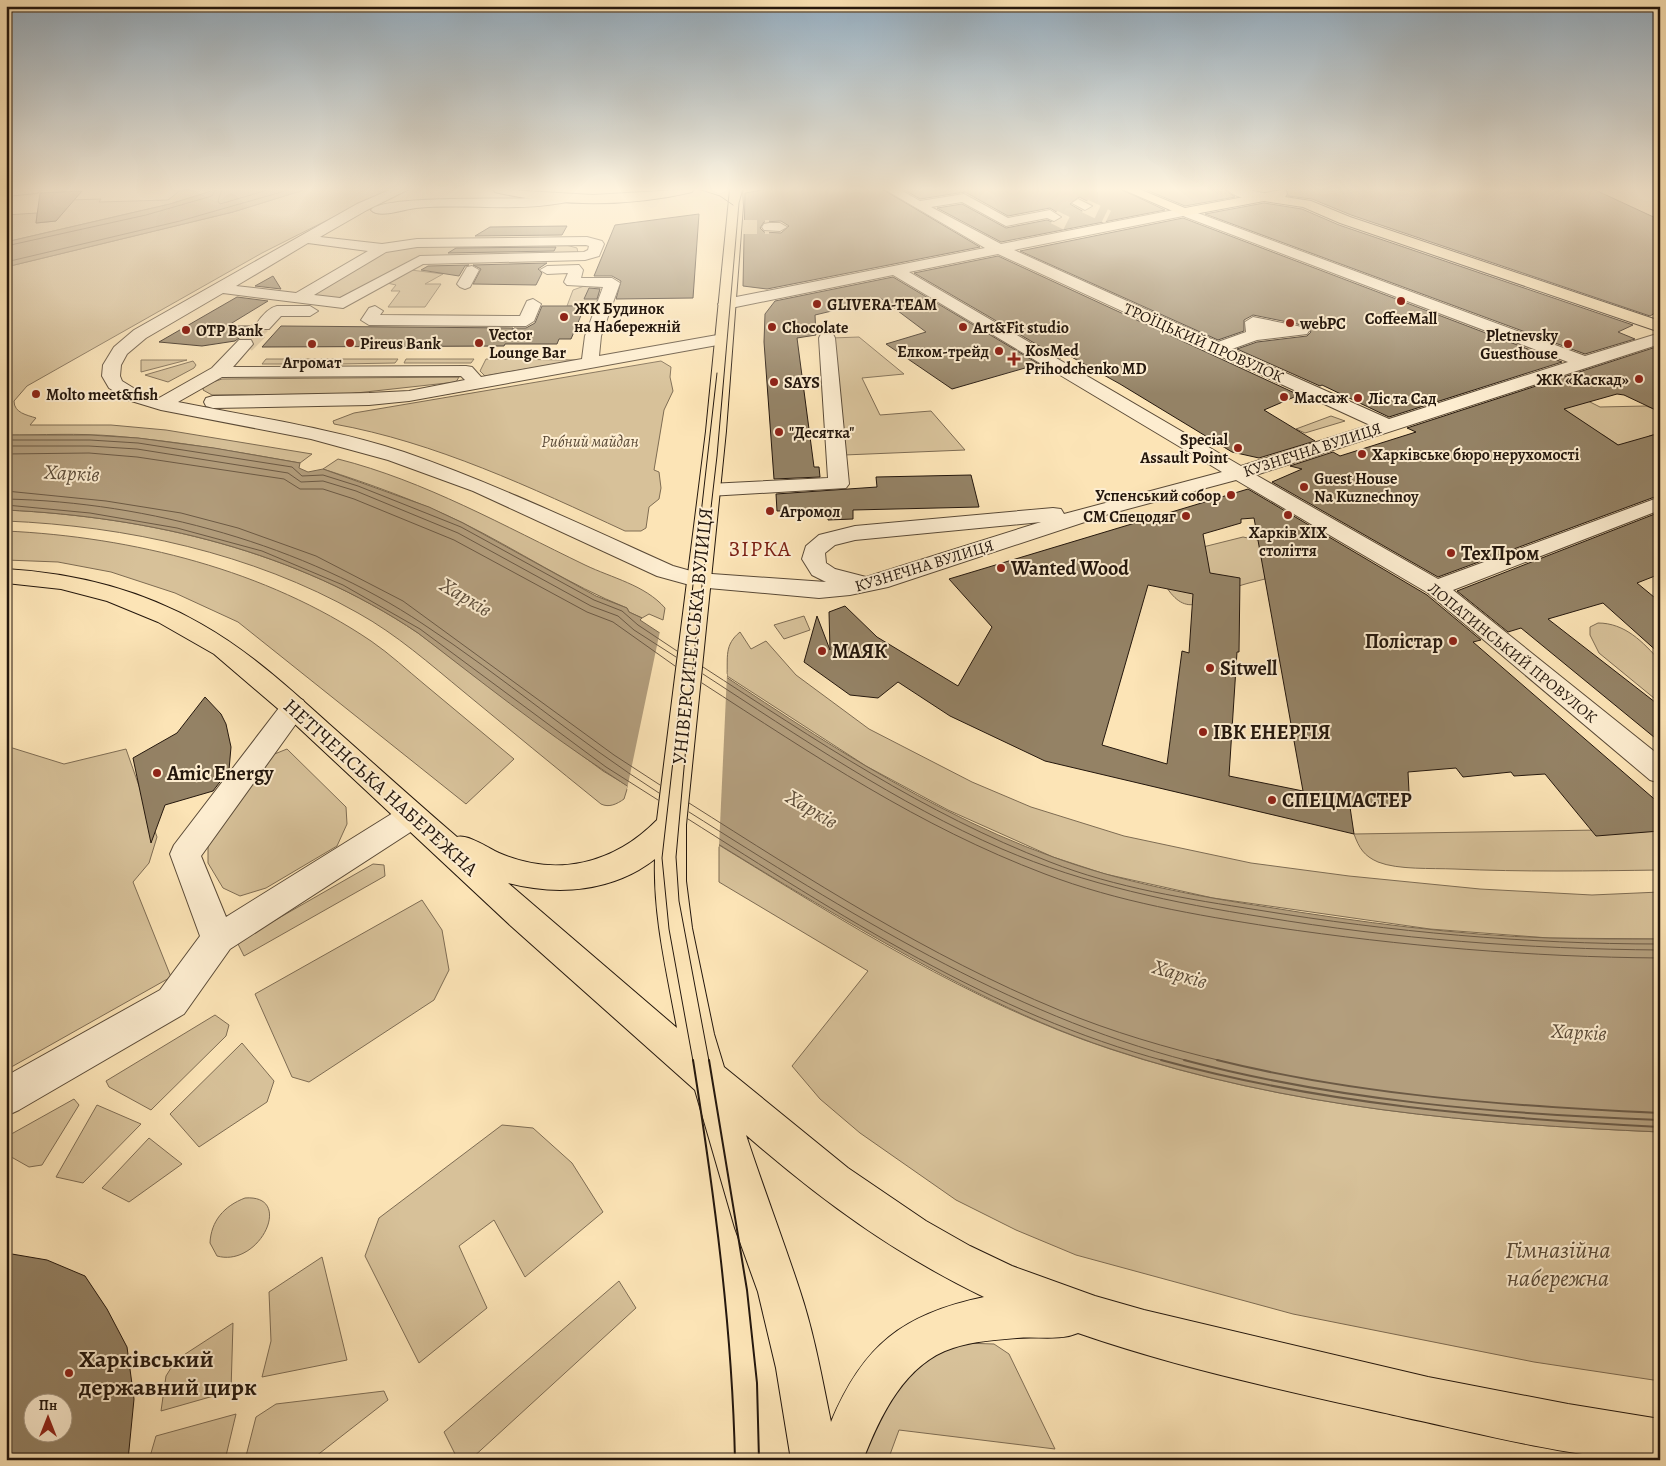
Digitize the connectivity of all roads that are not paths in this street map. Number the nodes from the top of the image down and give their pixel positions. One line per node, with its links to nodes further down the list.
1 (273, 257): 14 (street)
2 (366, 257): 15 (street)
3 (565, 257): 9 (street)
4 (734, 257): 17 (main road, УНІВЕРСИТЕТСЬКА ВУЛИЦЯ)
5 (952, 257): 10 (street)
6 (1020, 257): 29 (street, ТРОЇЦЬКИЙ ПРОВУЛОК)
7 (1305, 257): 30 (street)
8 (1456, 257): 23 (main road)
9 (470, 264): 11 (street); 12 (street); 15 (street)
10 (894, 269): 17 (street); 40 (street, ЛОПАТИНСЬКИЙ ПРОВУЛОК)
11 (550, 270): 13 (street); 31 (street)
12 (465, 284)
13 (544, 285)
14 (218, 288): 15 (street); 36 (street)
15 (298, 298)
16 (533, 304): 21 (street)
17 (726, 304): 27 (main road, УНІВЕРСИТЕТСЬКА ВУЛИЦЯ)
18 (307, 320): 19 (street)
19 (324, 320)
20 (351, 320): 21 (street)
21 (369, 320): 22 (street)
22 (263, 326)
23 (1660, 326)
24 (1254, 335): 29 (street)
25 (827, 338): 41 (street)
26 (1660, 338): 30 (street, КУЗНЕЧНА ВУЛИЦЯ)
27 (723, 339): 31 (street); 41 (main road, УНІВЕРСИТЕТСЬКА ВУЛИЦЯ)
28 (245, 344): 32 (street)
29 (1217, 348): 38 (street, ТРОЇЦЬКИЙ ПРОВУЛОК)
30 (1584, 362): 38 (street, КУЗНЕЧНА ВУЛИЦЯ)
31 (591, 364): 34 (street)
32 (218, 372): 33 (street); 34 (street)
33 (201, 381): 35 (street); 36 (street)
34 (478, 384): 37 (street)
35 (242, 401): 36 (street); 37 (street)
36 (161, 404): 39 (street)
37 (323, 408): 39 (street)
38 (1386, 425): 40 (street, КУЗНЕЧНА ВУЛИЦЯ)
39 (294, 430): 45 (street)
40 (1240, 473): 43 (street, КУЗНЕЧНА ВУЛИЦЯ); 47 (street, ЛОПАТИНСЬКИЙ ПРОВУЛОК)
41 (708, 490): 45 (main road, УНІВЕРСИТЕТСЬКА ВУЛИЦЯ)
42 (1660, 503): 47 (street)
43 (1102, 509): 46 (street, КУЗНЕЧНА ВУЛИЦЯ); 46 (street)
44 (6, 576): 48 (main road, НЕТІЧЕНСЬКА НАБЕРЕЖНА)
45 (697, 580): 46 (street, КУЗНЕЧНА ВУЛИЦЯ); 51 (main road, УНІВЕРСИТЕТСЬКА ВУЛИЦЯ)
46 (880, 582)
47 (1436, 588): 49 (street, ЛОПАТИНСЬКИЙ ПРОВУЛОК)
48 (294, 707): 50 (main road, НЕТІЧЕНСЬКА НАБЕРЕЖНА); 53 (street)
49 (1660, 772)
50 (412, 816): 52 (main road, НЕТІЧЕНСЬКА НАБЕРЕЖНА); 53 (street)
51 (671, 825): 52 (main road); 54 (main road, УНІВЕРСИТЕТСЬКА ВУЛИЦЯ)
52 (439, 840): 54 (main road, НЕТІЧЕНСЬКА НАБЕРЕЖНА)
53 (218, 939): 55 (street)
54 (711, 1079): 56 (main road); 58 (main road, УНІВЕРСИТЕТСЬКА ВУЛИЦЯ)
55 (6, 1097)
56 (1091, 1317): 57 (main road); 59 (main road)
57 (1660, 1442)
58 (816, 1460)
59 (839, 1460)

